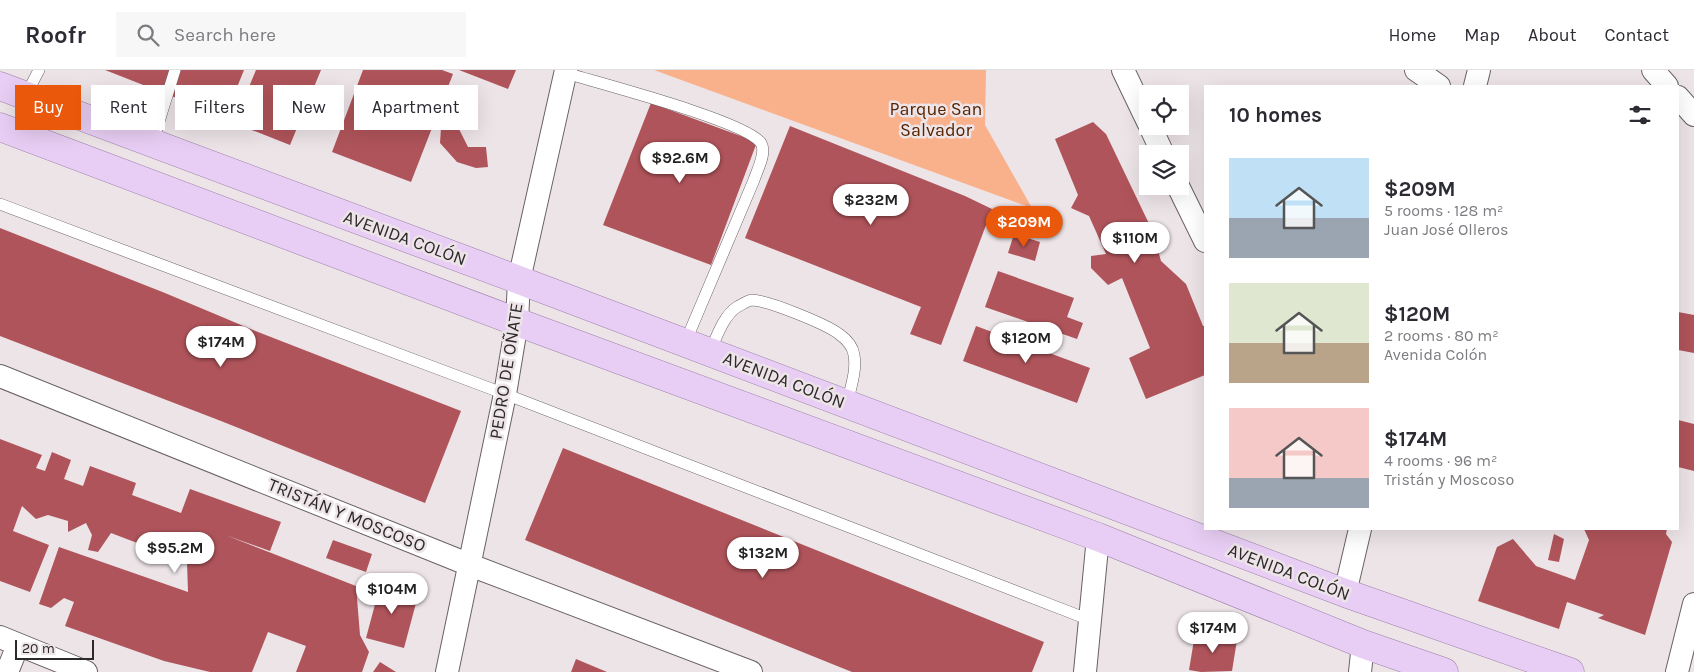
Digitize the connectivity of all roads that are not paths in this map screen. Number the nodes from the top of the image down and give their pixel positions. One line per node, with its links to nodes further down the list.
1 (39, 70): 8 (lane)
2 (174, 70): 19 (lane)
3 (1123, 70): 15 (street)
4 (1416, 70): 9 (street)
5 (1479, 70): 10 (street)
6 (1653, 70): 11 (street)
7 (566, 72): 23 (street, PEDRO DE OÑATE); 25 (lane)
8 (31, 85)
9 (1438, 85)
10 (1475, 85)
11 (1666, 85)
12 (0, 86): 13 (main road, AVENIDA COLÓN)
13 (15, 91)
14 (1679, 98): 16 (street)
15 (1139, 103)
16 (1694, 115)
17 (81, 116): 19 (main road, AVENIDA COLÓN)
18 (0, 127): 24 (main road)
19 (152, 144): 23 (main road, AVENIDA COLÓN)
20 (1182, 195): 22 (street)
21 (0, 204): 27 (lane)
22 (1204, 240)
23 (519, 280): 24 (street, PEDRO DE OÑATE); 25 (main road, AVENIDA COLÓN)
24 (517, 322): 27 (street, PEDRO DE OÑATE); 30 (main road)
25 (697, 347): 28 (main road, AVENIDA COLÓN); 28 (lane)
26 (0, 376): 31 (street, TRISTÁN Y MOSCOSO)
27 (505, 394): 31 (street, PEDRO DE OÑATE); 34 (lane)
28 (847, 404): 32 (main road, AVENIDA COLÓN)
29 (1360, 530): 32 (street)
30 (1098, 537): 34 (street); 36 (main road)
31 (470, 564): 39 (street, PEDRO DE OÑATE); 40 (street, TRISTÁN Y MOSCOSO)
32 (1345, 593): 44 (main road, AVENIDA COLÓN)
33 (1694, 604): 45 (street)
34 (1090, 620): 41 (street)
35 (9, 641): 37 (street); 38 (street)
36 (1364, 644): 42 (street); 43 (main road)
37 (7, 672)
38 (86, 672)
39 (447, 672)
40 (752, 672)
41 (1085, 672)
42 (1360, 672)
43 (1444, 672)
44 (1570, 672)
45 (1678, 672)

